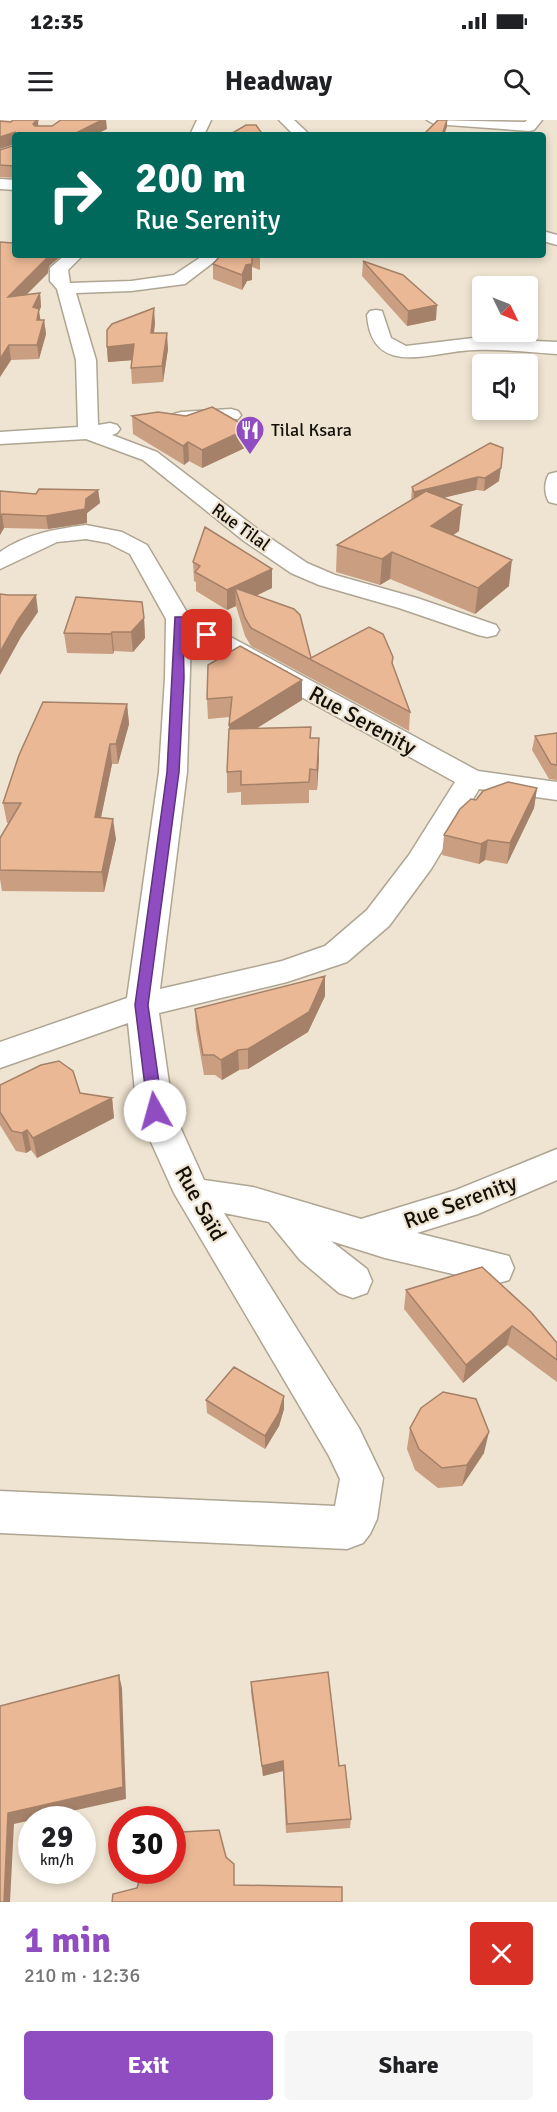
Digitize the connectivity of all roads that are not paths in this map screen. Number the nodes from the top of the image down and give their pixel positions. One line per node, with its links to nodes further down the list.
1 (286, 120): 4 (street)
2 (443, 120): 3 (street)
3 (535, 120)
4 (300, 132)
5 (71, 258): 7 (street)
6 (211, 258): 7 (street)
7 (65, 288): 13 (street)
8 (376, 315): 9 (street)
9 (557, 348)
10 (231, 414): 11 (street)
11 (165, 420)
12 (133, 425): 13 (street)
13 (87, 433): 14 (street, Rue Tilal); 19 (street, Rue Tilal)
14 (0, 438)
15 (557, 479): 16 (street)
16 (557, 497)
17 (0, 562): 18 (street, Rue Saïd)
18 (178, 619): 20 (street, Rue Serenity); 22 (street, Rue Saïd)
19 (487, 630)
20 (471, 779): 21 (street, Rue Serenity); 22 (street)
21 (557, 791)
22 (141, 1005): 23 (street); 25 (street, Rue Saïd)
23 (0, 1055)
24 (557, 1164): 27 (street, Rue Serenity)
25 (192, 1193): 26 (street, Rue Serenity); 30 (street, Rue Saïd)
26 (281, 1210): 27 (street, Rue Serenity); 29 (street)
27 (361, 1235): 28 (street, Rue Serenity)
28 (495, 1268)
29 (353, 1281)
30 (0, 1512)

